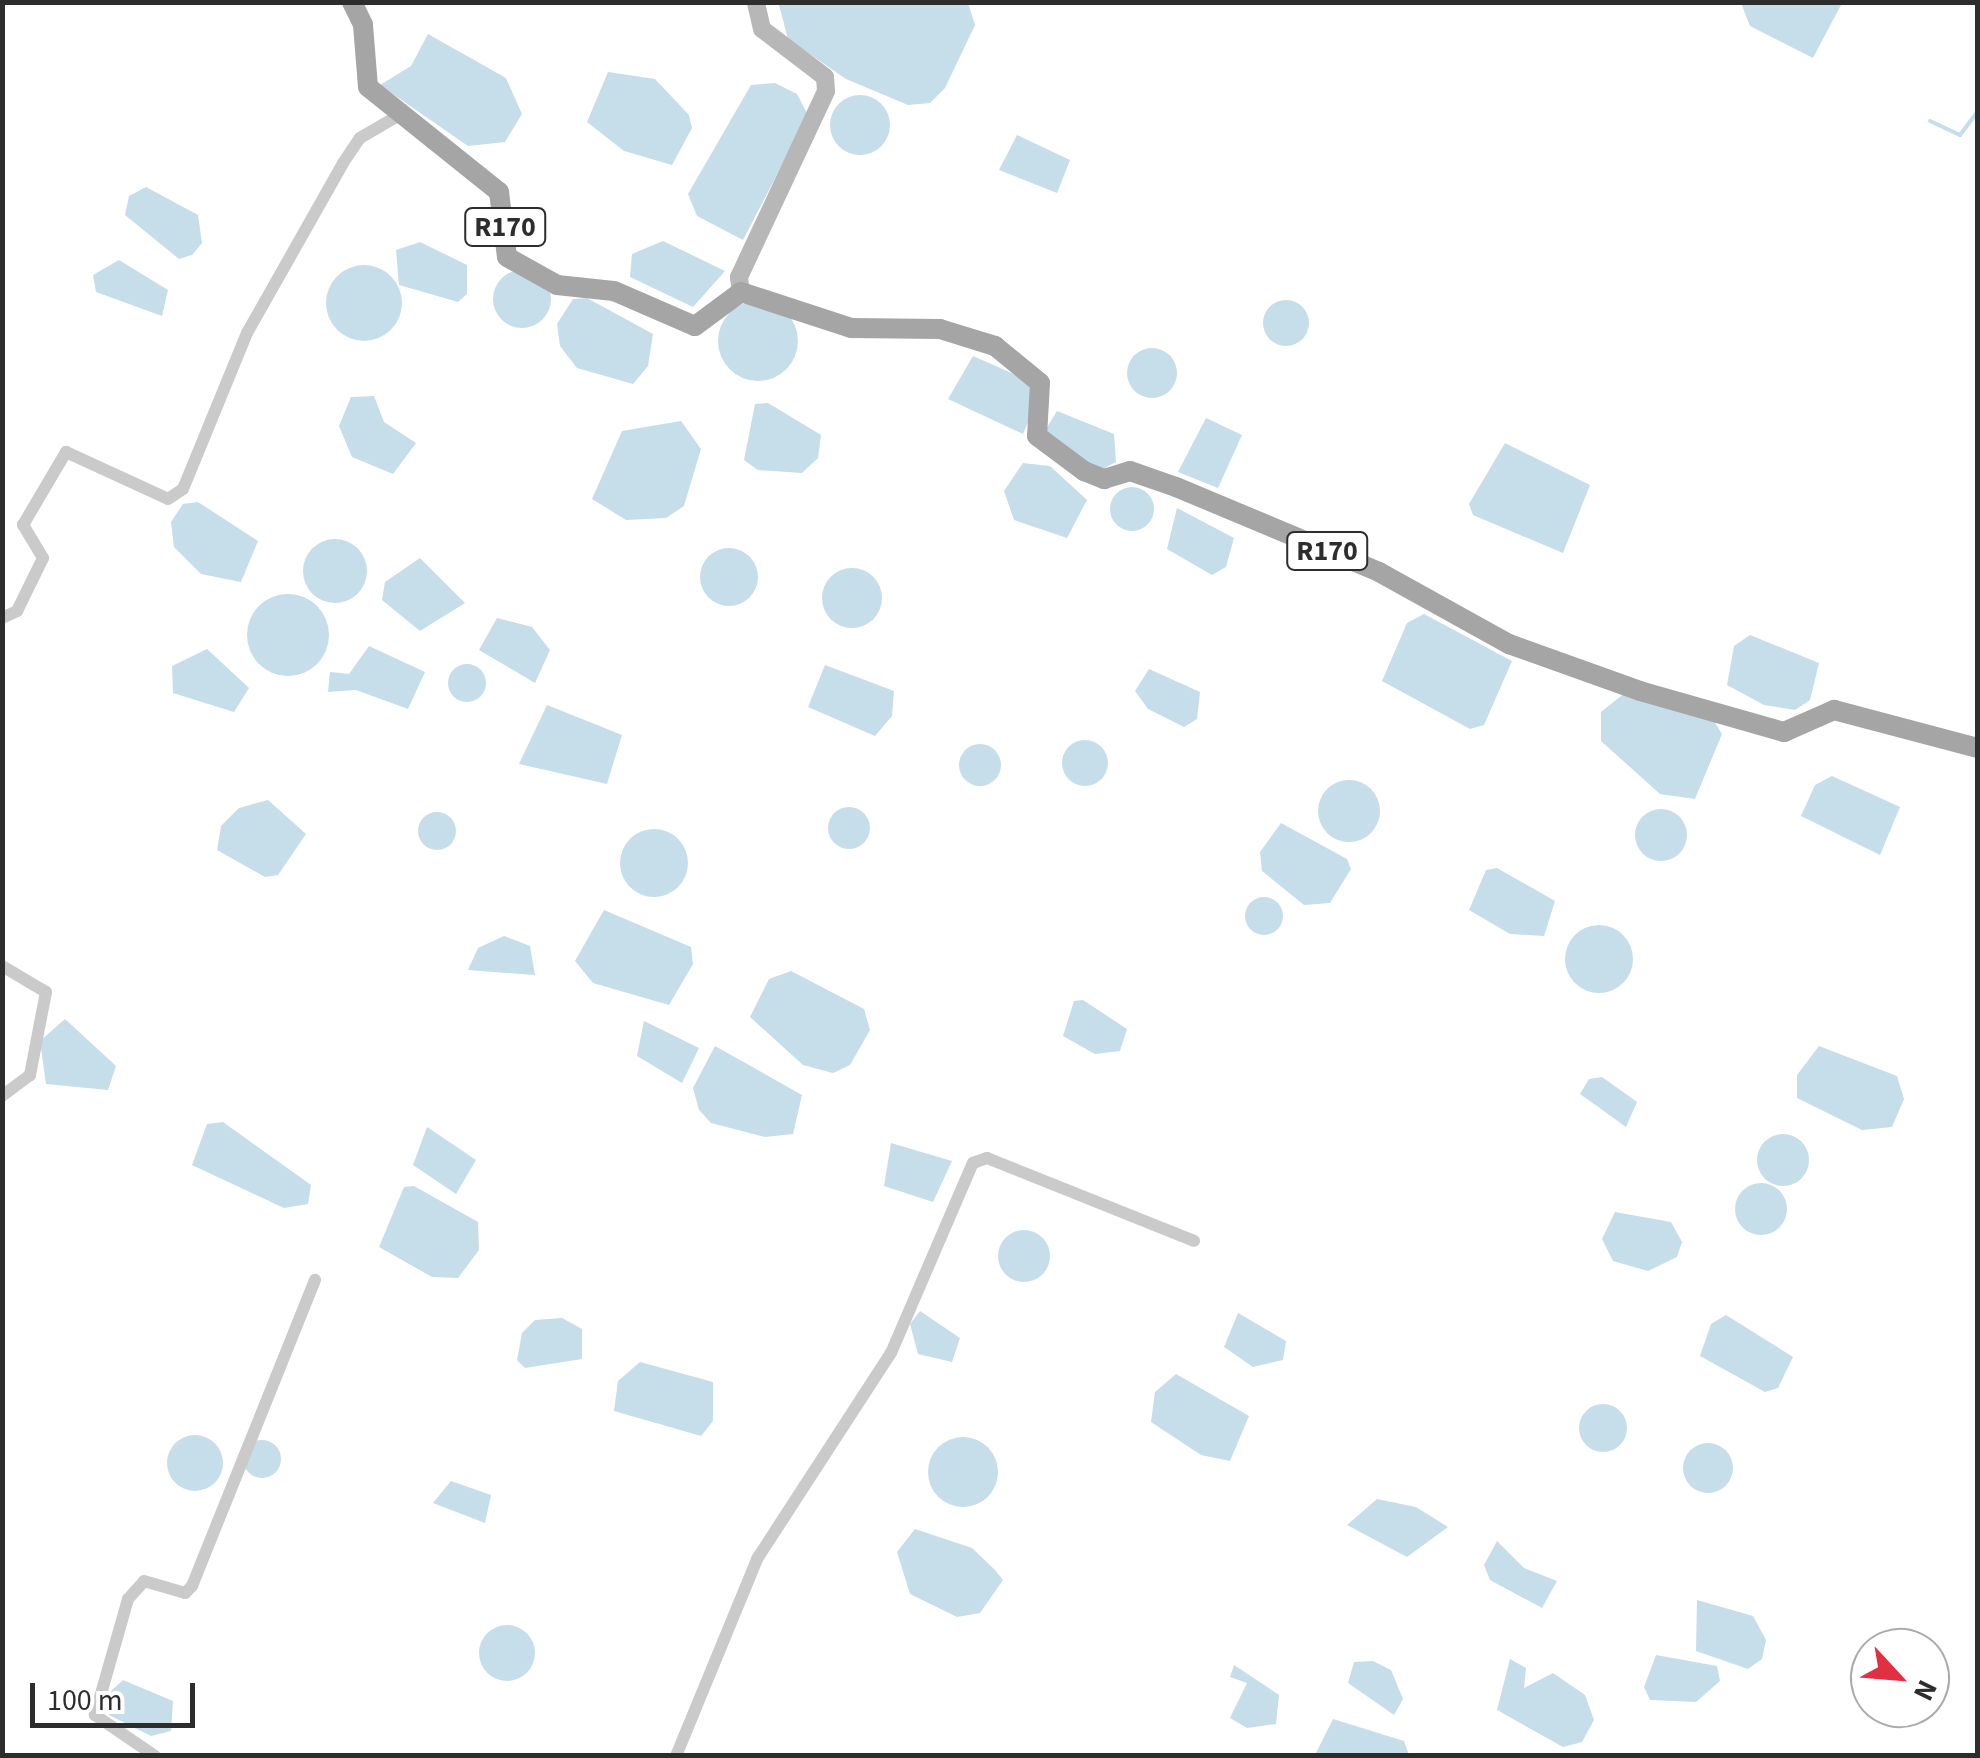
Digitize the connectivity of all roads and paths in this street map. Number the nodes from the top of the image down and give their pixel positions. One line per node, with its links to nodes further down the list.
1 (352, 2): 3 (main road, R170)
2 (756, 2): 4 (street)
3 (401, 114): 4 (main road, R170); 5 (street)
4 (741, 292): 6 (main road, R170)
5 (2, 618)
6 (1978, 748)
7 (2, 966): 8 (street)
8 (2, 1096)
9 (1194, 1242): 12 (street)
10 (315, 1280): 11 (street)
11 (155, 1756)
12 (676, 1756)

